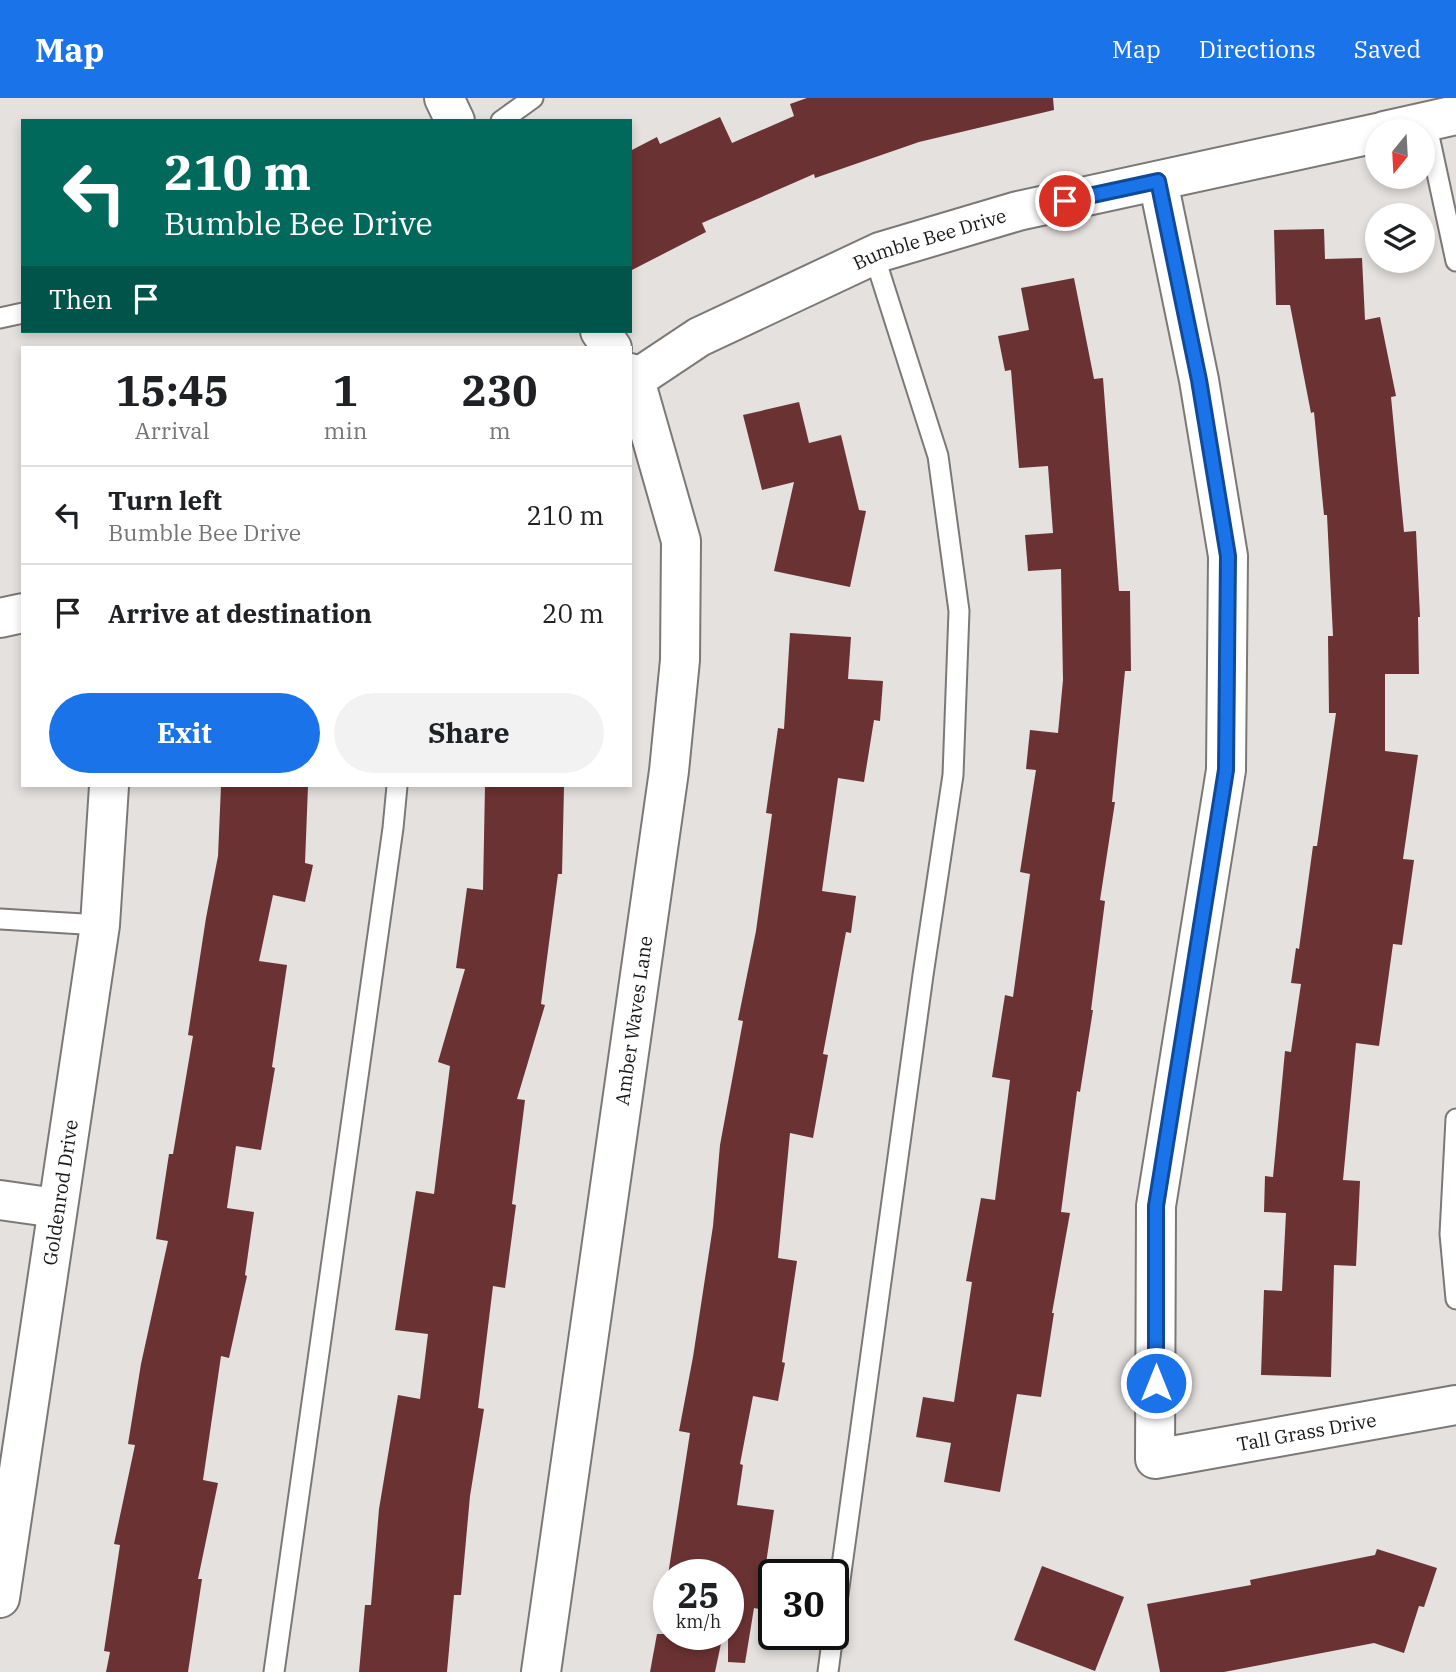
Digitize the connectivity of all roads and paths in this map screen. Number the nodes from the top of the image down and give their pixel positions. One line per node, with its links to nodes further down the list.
1 (444, 98): 3 (street)
2 (533, 98): 4 (lane)
3 (454, 119)
4 (504, 119)
5 (1441, 119): 9 (lane)
6 (1365, 136): 7 (street, Bumble Bee Drive)
7 (1158, 181): 8 (street, Bumble Bee Drive); 23 (street, Tall Grass Drive)
8 (874, 255): 12 (street, Bumble Bee Drive); 25 (lane)
9 (1456, 261)
10 (21, 313): 11 (lane)
11 (0, 318)
12 (632, 379): 29 (street, Amber Waves Lane)
13 (21, 614): 14 (street)
14 (0, 618)
15 (109, 787): 18 (street, Goldenrod Drive)
16 (397, 787): 28 (lane)
17 (0, 919): 18 (lane)
18 (100, 925): 21 (street, Goldenrod Drive)
19 (1456, 1119): 22 (lane)
20 (0, 1200): 21 (street)
21 (56, 1208): 24 (street, Goldenrod Drive)
22 (1456, 1298)
23 (1456, 1405)
24 (7, 1499): 26 (street, Goldenrod Drive)
25 (843, 1559)
26 (0, 1598)
27 (831, 1650): 30 (lane)
28 (274, 1672)
29 (541, 1672)
30 (828, 1672)

